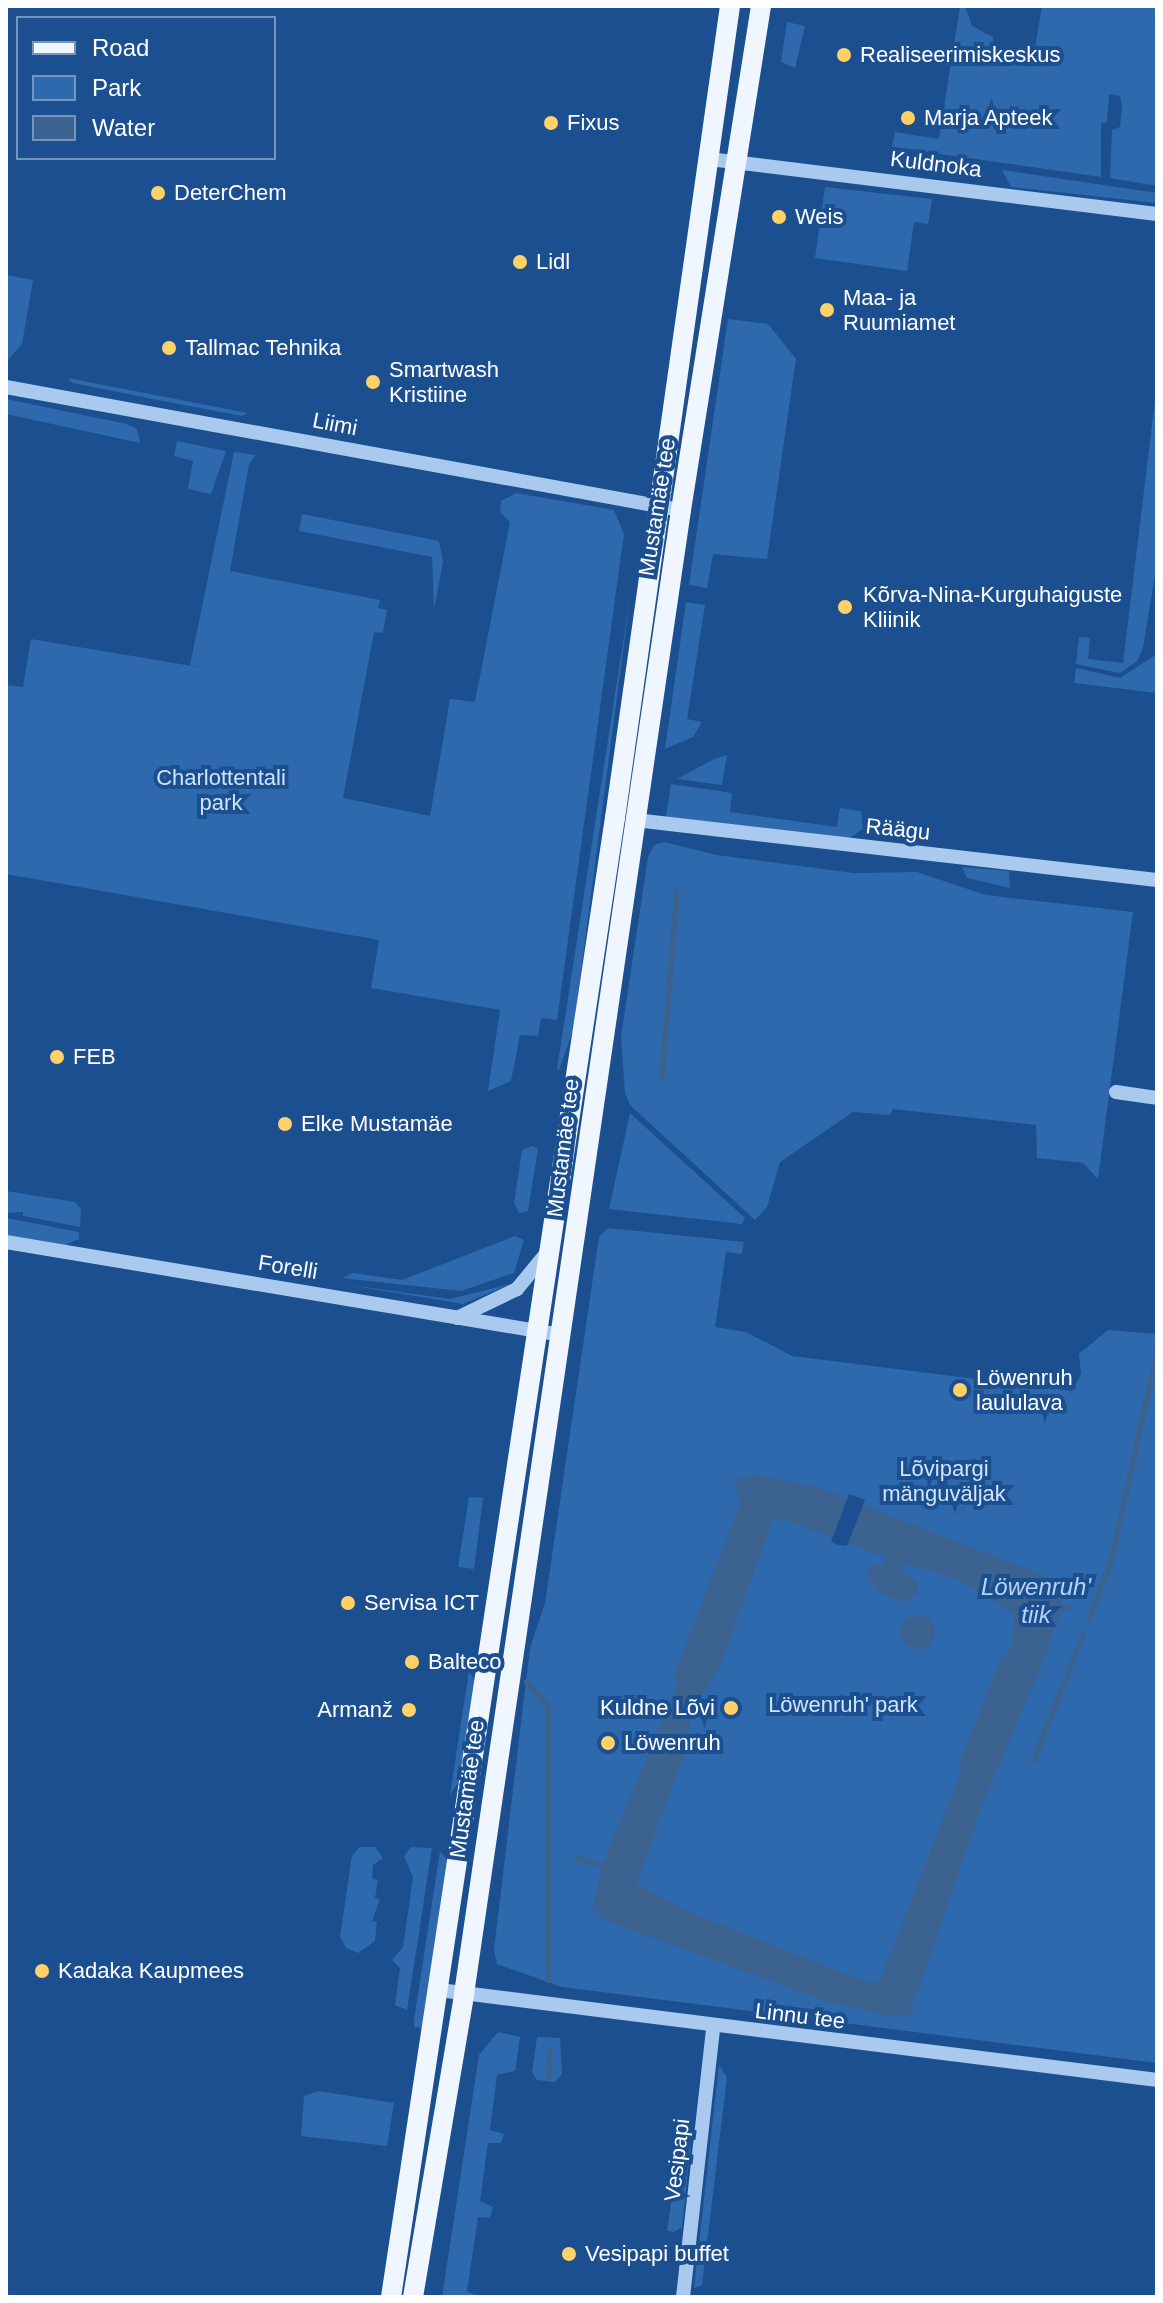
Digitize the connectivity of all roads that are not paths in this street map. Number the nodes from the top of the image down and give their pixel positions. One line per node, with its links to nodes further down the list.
1 (730, 6): 3 (main road, Mustamäe tee)
2 (761, 6): 4 (main road, Mustamäe tee)
3 (709, 159): 4 (street, Kuldnoka); 7 (main road, Mustamäe tee)
4 (739, 163): 5 (street, Kuldnoka); 8 (main road, Mustamäe tee)
5 (1157, 214)
6 (6, 387): 7 (street, Liimi)
7 (656, 506): 8 (street, Liimi); 14 (main road, Mustamäe tee)
8 (681, 510): 9 (main road, Mustamäe tee)
9 (635, 820): 10 (street, Räägu); 17 (main road, Mustamäe tee)
10 (1157, 880)
11 (1116, 1092): 12 (street)
12 (1157, 1098)
13 (6, 1242): 15 (street, Forelli)
14 (549, 1248): 15 (street); 16 (main road, Mustamäe tee)
15 (457, 1318): 16 (street, Forelli)
16 (537, 1331): 17 (street, Forelli); 18 (main road, Mustamäe tee)
17 (562, 1335): 19 (main road, Mustamäe tee)
18 (439, 1990): 19 (street, Linnu tee); 22 (main road, Mustamäe tee)
19 (464, 1994): 20 (street, Linnu tee); 23 (main road, Mustamäe tee)
20 (713, 2028): 21 (street, Linnu tee); 24 (street, Vesipapi)
21 (1157, 2080)
22 (391, 2297)
23 (413, 2297)
24 (683, 2297)

